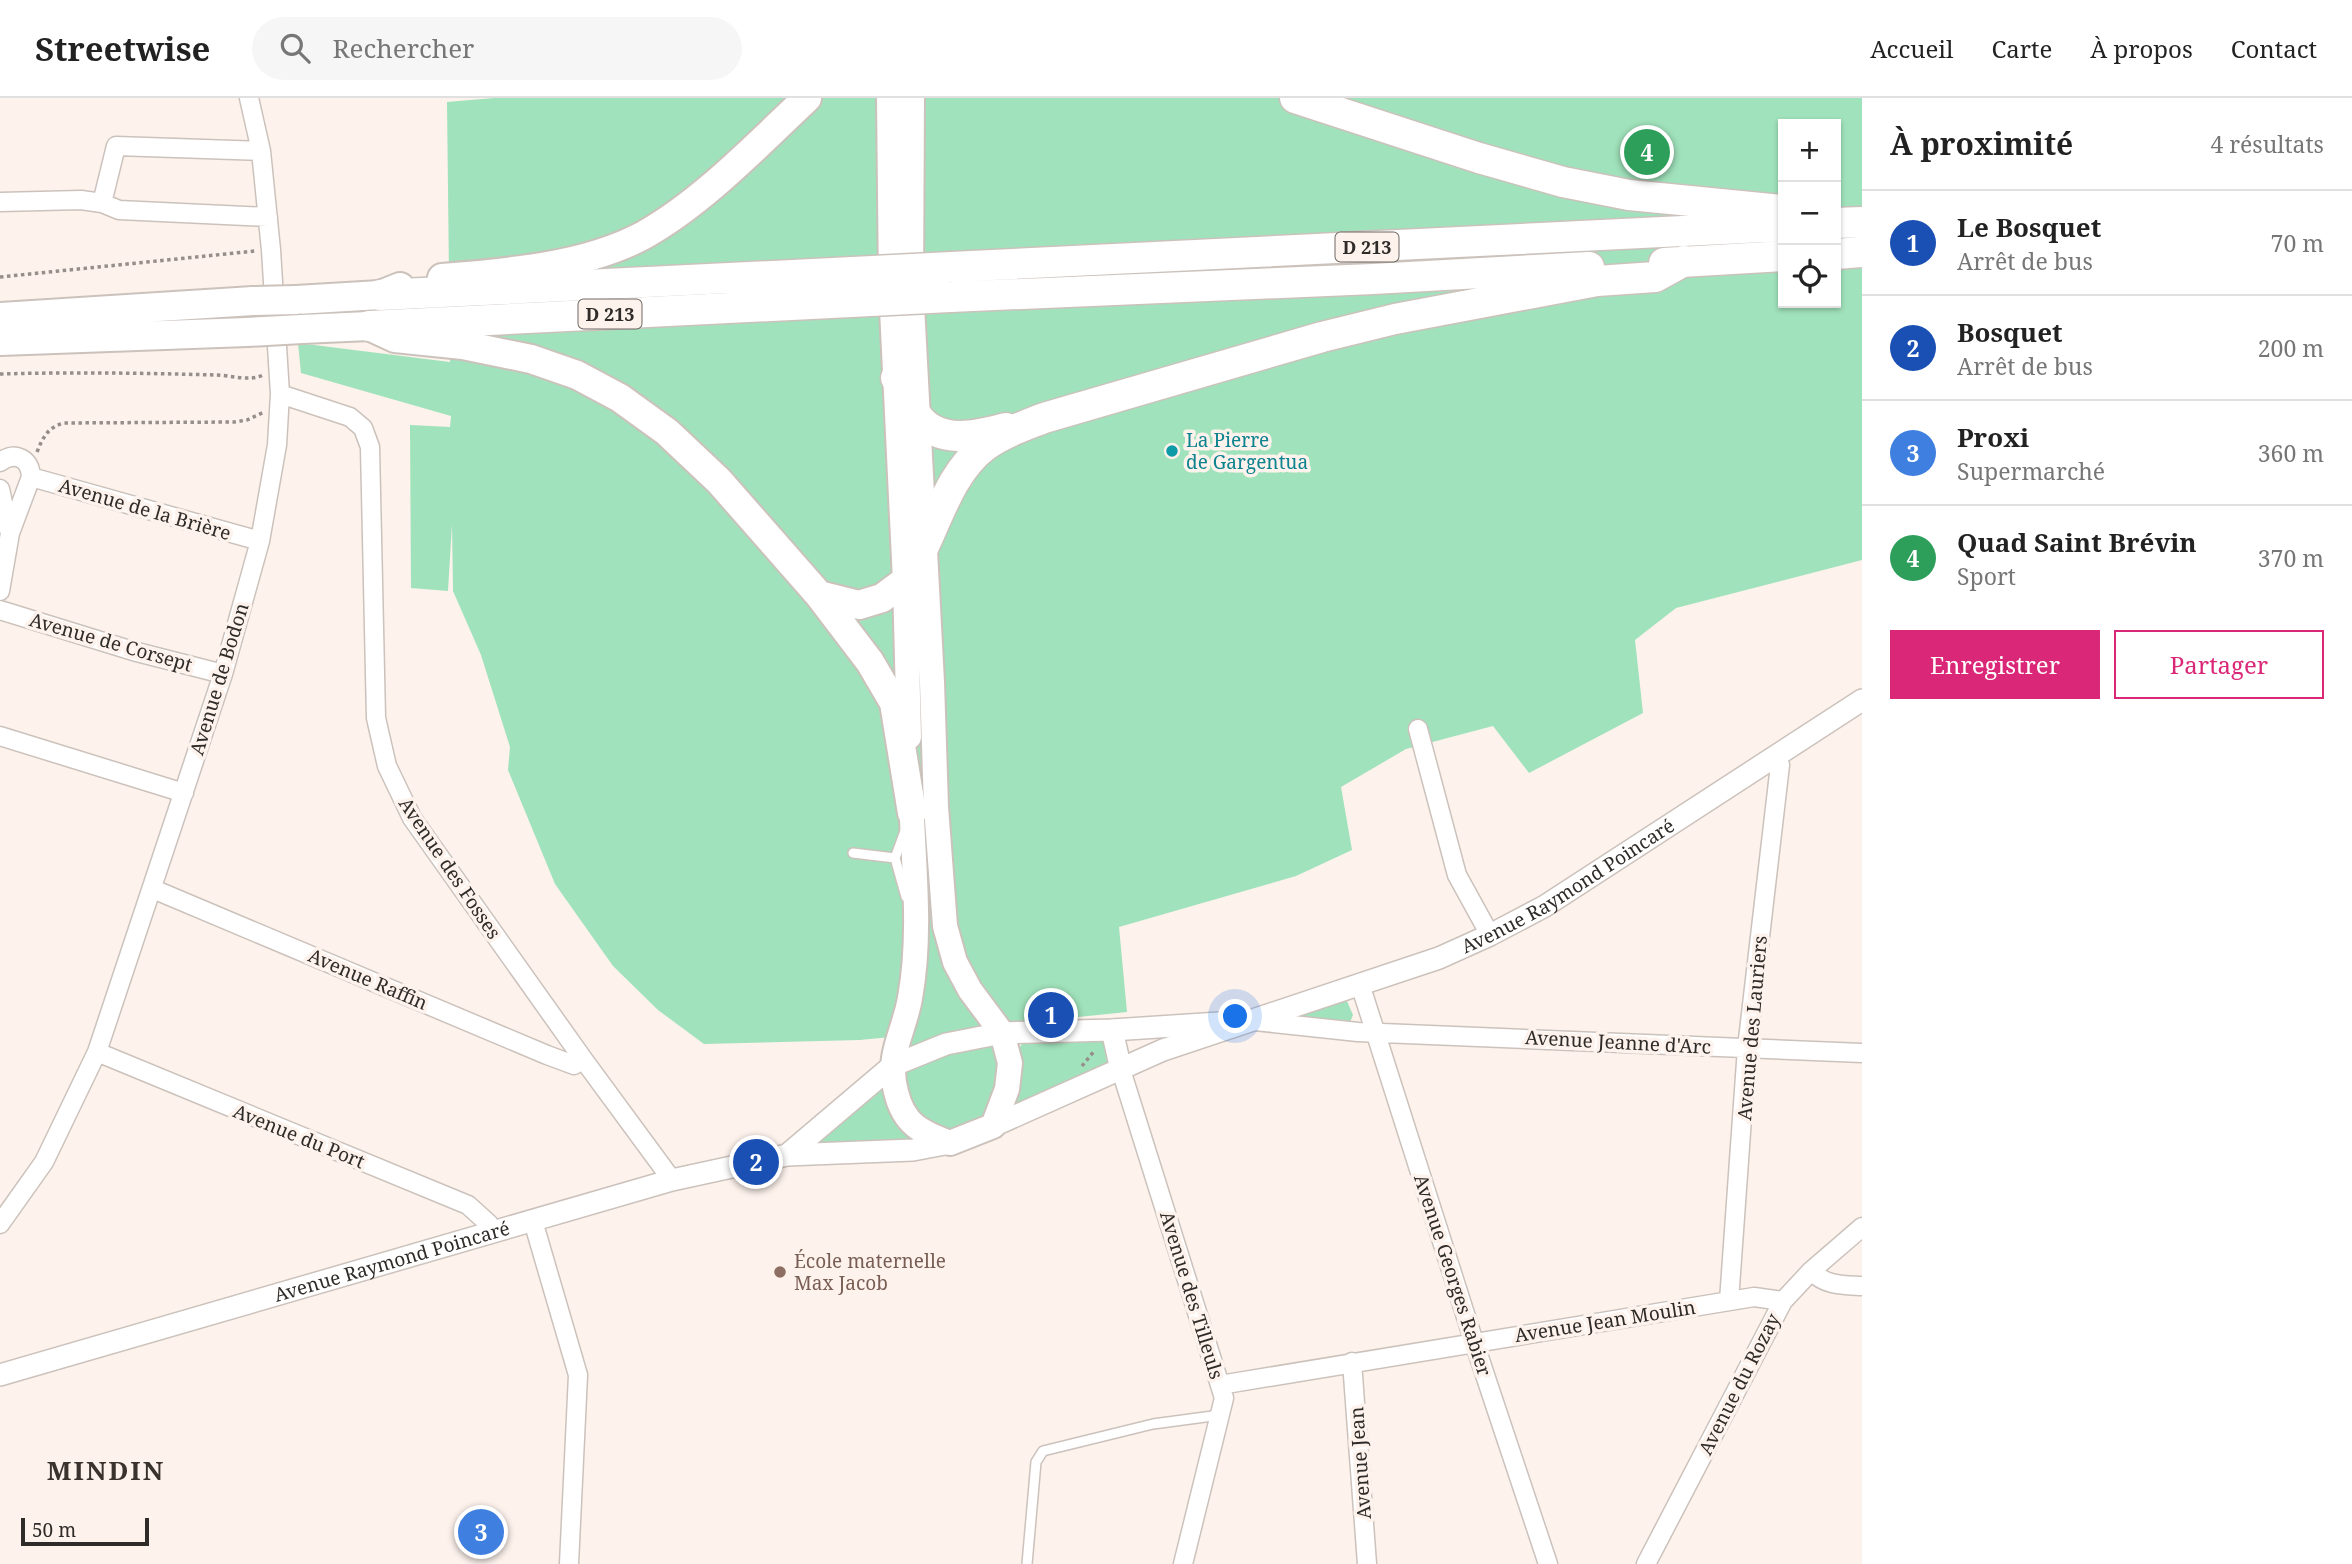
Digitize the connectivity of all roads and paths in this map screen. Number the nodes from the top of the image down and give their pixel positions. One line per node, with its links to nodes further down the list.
1 (249, 98): 6 (street, Avenue de Bodon)
2 (807, 98): 18 (main road)
3 (889, 98): 24 (main road)
4 (912, 98): 26 (main road)
5 (1295, 98): 9 (highway)
6 (261, 151): 8 (street); 10 (street, Avenue de Bodon)
7 (0, 202): 8 (street)
8 (102, 203): 10 (street)
9 (1778, 210)
10 (268, 217): 12 (street, Avenue de Bodon)
11 (1778, 226): 18 (highway, D 213, bridge)
12 (271, 250): 17 (path); 22 (street, Avenue de Bodon)
13 (1862, 252): 14 (highway)
14 (1841, 254)
15 (1778, 256): 16 (highway, D 213)
16 (1684, 261): 20 (highway, D 213, bridge); 27 (highway)
17 (0, 277)
18 (380, 295): 19 (main road, D 213, bridge)
19 (0, 317)
20 (369, 326): 21 (main road, D 213, bridge); 36 (main road)
21 (0, 341)
22 (279, 366): 23 (path); 25 (street, Avenue de Bodon)
23 (0, 374)
24 (896, 378): 26 (highway); 34 (main road)
25 (280, 398): 29 (path); 32 (street, Avenue de Bodon); 58 (street, Avenue des Fosses)
26 (919, 418): 27 (highway); 33 (main road)
27 (1044, 418): 33 (highway)
28 (0, 462): 29 (street)
29 (30, 477): 30 (street); 31 (street); 32 (street, Avenue de la Brière)
30 (0, 487): 31 (street)
31 (9, 533): 35 (street)
32 (260, 541): 38 (street, Avenue de Bodon)
33 (924, 547): 34 (main road); 54 (main road)
34 (905, 581): 36 (main road); 44 (main road)
35 (0, 591)
36 (819, 595): 44 (main road)
37 (0, 610): 38 (street, Avenue de Corsept)
38 (223, 674): 43 (street, Avenue de Bodon)
39 (1862, 700): 42 (street, Avenue Raymond Poincaré)
40 (1418, 729): 49 (street)
41 (0, 736): 43 (street)
42 (1777, 755): 49 (street, Avenue Raymond Poincaré); 55 (street, Avenue des Lauriers)
43 (184, 793): 47 (street, Avenue de Bodon)
44 (912, 813): 46 (lane); 48 (main road)
45 (853, 853): 46 (lane)
46 (895, 858): 48 (lane)
47 (153, 888): 56 (street, Avenue de Bodon); 58 (street, Avenue Raffin)
48 (915, 928): 59 (main road)
49 (1490, 935): 50 (street, Avenue Raymond Poincaré)
50 (1360, 984): 51 (street, Avenue Raymond Poincaré); 53 (street, Avenue Georges Rabier)
51 (1248, 1021): 52 (street, Avenue Raymond Poincaré); 53 (street, Avenue Jeanne d'Arc); 60 (street, Avenue Raymond Poincaré)
52 (1105, 1030): 54 (street, Avenue Raymond Poincaré); 60 (street); 61 (path)
53 (1374, 1031): 55 (street, Avenue Jeanne d'Arc); 74 (street, Avenue Georges Rabier)
54 (1002, 1033): 59 (street, Avenue Raymond Poincaré); 62 (main road)
55 (1747, 1048): 57 (street, Avenue Jeanne d'Arc); 72 (street, Avenue des Lauriers)
56 (97, 1052): 67 (street, Avenue de Bodon); 69 (street, Avenue du Port)
57 (1862, 1053)
58 (583, 1059): 65 (street, Avenue des Fosses)
59 (892, 1066): 63 (main road); 64 (street, Avenue Raymond Poincaré)
60 (1121, 1070): 61 (street, Avenue Raymond Poincaré); 77 (street, Avenue des Tilleuls)
61 (1084, 1086): 62 (street, Avenue Raymond Poincaré)
62 (993, 1126): 63 (main road, Avenue Raymond Poincaré)
63 (950, 1143): 64 (street, Avenue Raymond Poincaré)
64 (787, 1155): 65 (street, Avenue Raymond Poincaré)
65 (672, 1180): 66 (street, Avenue Raymond Poincaré)
66 (533, 1221): 69 (street, Avenue Raymond Poincaré); 79 (street)
67 (0, 1224)
68 (1862, 1227): 70 (street, Avenue du Rozay)
69 (491, 1232): 76 (street, Avenue Raymond Poincaré)
70 (1811, 1271): 71 (street); 73 (street, Avenue du Rozay)
71 (1862, 1286)
72 (1729, 1301): 73 (street, Avenue Jean Moulin); 74 (street, Avenue Jean Moulin)
73 (1783, 1301): 84 (street, Avenue du Rozay)
74 (1474, 1342): 75 (street, Avenue Jean Moulin); 83 (street, Avenue Georges Rabier)
75 (1352, 1362): 77 (street, Avenue Jean Moulin); 82 (street, Avenue Jean)
76 (0, 1375)
77 (1220, 1385): 78 (street, Avenue des Tilleuls)
78 (1220, 1415): 80 (lane); 81 (street, Avenue des Tilleuls)
79 (569, 1564)
80 (1027, 1564)
81 (1183, 1564)
82 (1367, 1564)
83 (1548, 1564)
84 (1646, 1564)

